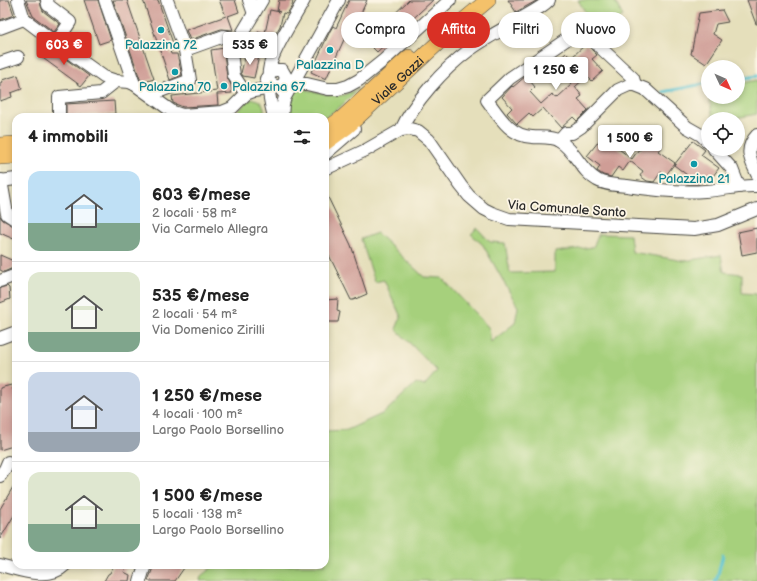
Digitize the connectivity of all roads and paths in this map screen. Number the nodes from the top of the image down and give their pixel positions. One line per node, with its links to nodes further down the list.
1 (18, 0): 15 (street)
2 (47, 0): 18 (street)
3 (105, 0): 26 (street)
4 (167, 0): 19 (street)
5 (249, 0): 14 (street)
6 (262, 0): 14 (street)
7 (304, 0): 25 (street)
8 (339, 0): 23 (street)
9 (440, 0): 22 (street)
10 (450, 0): 22 (street)
11 (472, 0): 22 (main road, Viale Gazzi)
12 (488, 0): 28 (main road, Viale Gazzi)
13 (549, 0): 38 (street)
14 (254, 14): 17 (street)
15 (24, 19): 16 (street); 18 (street)
16 (0, 28)
17 (238, 40): 19 (street); 30 (street)
18 (56, 43): 24 (street)
19 (185, 50): 31 (street)
20 (18, 57): 21 (street)
21 (0, 63)
22 (389, 66): 29 (street); 36 (street); 37 (main road, Viale Gazzi)
23 (300, 71): 25 (street); 25 (street); 29 (street)
24 (116, 81): 26 (street); 32 (street)
25 (277, 83): 29 (street); 30 (street); 35 (street)
26 (134, 84): 31 (street)
27 (635, 85): 40 (street); 43 (street); 43 (street)
28 (392, 87): 41 (main road, Viale Gazzi); 42 (street)
29 (338, 89)
30 (250, 92): 34 (street); 35 (street)
31 (150, 95): 33 (street)
32 (60, 113)
33 (176, 113)
34 (209, 113)
35 (278, 113)
36 (329, 118)
37 (329, 127)
38 (401, 130): 50 (street); 57 (street, Via Comunale Santo)
39 (757, 135): 52 (street)
40 (701, 136)
41 (329, 140)
42 (341, 141): 46 (street); 50 (street)
43 (559, 141): 56 (street)
44 (12, 144): 45 (main road)
45 (0, 145)
46 (329, 151)
47 (12, 156): 49 (main road)
48 (720, 156): 56 (street)
49 (0, 157)
50 (351, 158): 51 (street)
51 (329, 167)
52 (757, 174)
53 (12, 180): 54 (street)
54 (1, 181): 58 (street)
55 (757, 186): 56 (street)
56 (739, 187)
57 (757, 210)
58 (12, 217)
59 (12, 276): 60 (street)
60 (0, 281)
61 (12, 334): 62 (street)
62 (0, 338)
63 (8, 462): 64 (street)
64 (0, 476)
65 (0, 565): 66 (street)
66 (12, 568)
67 (16, 569): 68 (street)
68 (60, 569)
69 (136, 569): 71 (street)
70 (144, 569): 72 (street)
71 (132, 581)
72 (140, 581)

